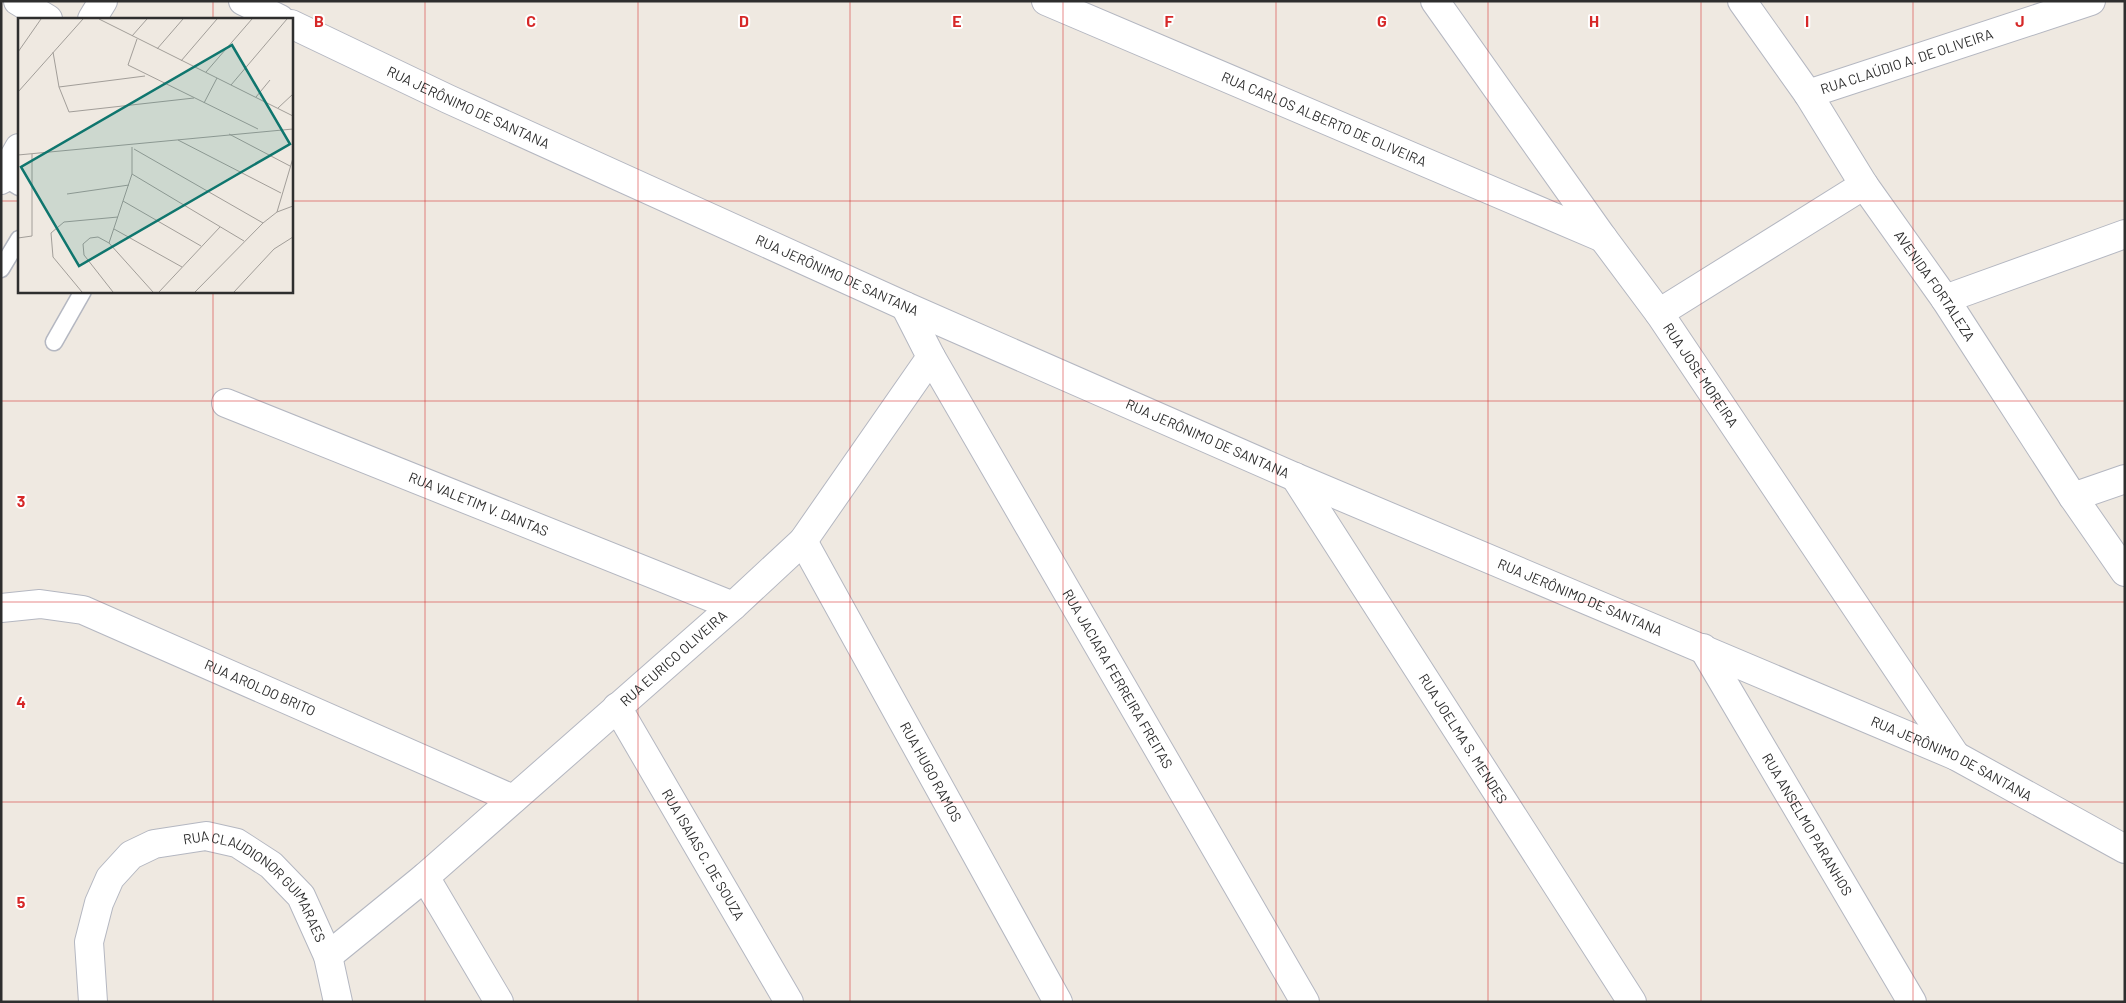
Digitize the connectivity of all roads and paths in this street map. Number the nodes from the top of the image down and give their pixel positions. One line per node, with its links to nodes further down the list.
1 (18, 1): 8 (street)
2 (103, 1): 9 (street)
3 (243, 1): 10 (street)
4 (1046, 1): 17 (street, RUA CARLOS ALBERTO DE OLIVEIRA)
5 (1435, 1): 17 (street, RUA JOSÉ MOREIRA)
6 (1742, 1): 12 (street, AVENIDA FORTALEZA)
7 (2091, 1): 12 (street, RUA CLAÚDIO A. DE OLIVEIRA)
8 (46, 18)
9 (93, 18)
10 (278, 18)
11 (292, 24): 22 (street, RUA JERÔNIMO DE SANTANA)
12 (1808, 94): 15 (street, AVENIDA FORTALEZA)
13 (18, 151): 14 (street)
14 (8, 181)
15 (1864, 184): 21 (street, AVENIDA FORTALEZA); 23 (street)
16 (2125, 234): 21 (street)
17 (1603, 238): 23 (street, RUA JOSÉ MOREIRA)
18 (18, 240): 19 (lane)
19 (1, 269)
20 (83, 292): 24 (lane)
21 (1945, 299): 29 (street, AVENIDA FORTALEZA)
22 (905, 306): 25 (street); 27 (street, RUA JERÔNIMO DE SANTANA)
23 (1659, 313): 36 (street, RUA JOSÉ MOREIRA)
24 (54, 342)
25 (931, 357): 30 (street, RUA EURICO OLIVEIRA); 46 (street, RUA JACIARA FERREIRA FREITAS)
26 (226, 403): 32 (street, RUA VALETIM V. DANTAS)
27 (1296, 477): 34 (street, RUA JERÔNIMO DE SANTANA); 47 (street, RUA JOELMA S. MENDES)
28 (2125, 479): 29 (street)
29 (2073, 497): 31 (street, AVENIDA FORTALEZA)
30 (803, 541): 32 (street, RUA EURICO OLIVEIRA); 45 (street, RUA HUGO RAMOS)
31 (2125, 572)
32 (733, 606): 35 (street, RUA EURICO OLIVEIRA)
33 (1, 608): 37 (street, RUA AROLDO BRITO)
34 (1703, 648): 36 (street, RUA JERÔNIMO DE SANTANA); 48 (street, RUA ANSELMO PARANHOS)
35 (617, 707): 37 (street, RUA EURICO OLIVEIRA); 44 (street, RUA ISAIAS C. DE SOUZA)
36 (1956, 756): 38 (street, RUA JERÔNIMO DE SANTANA)
37 (513, 799): 39 (street, RUA EURICO OLIVEIRA)
38 (2125, 849)
39 (425, 877): 40 (street, RUA EURICO OLIVEIRA); 43 (street)
40 (328, 956): 41 (street, RUA CLAUDIONOR GUIMARAES); 42 (street, RUA CLAUDIONOR GUIMARAES)
41 (93, 1002)
42 (338, 1002)
43 (499, 1002)
44 (789, 1002)
45 (1058, 1002)
46 (1305, 1002)
47 (1632, 1002)
48 (1912, 1002)

